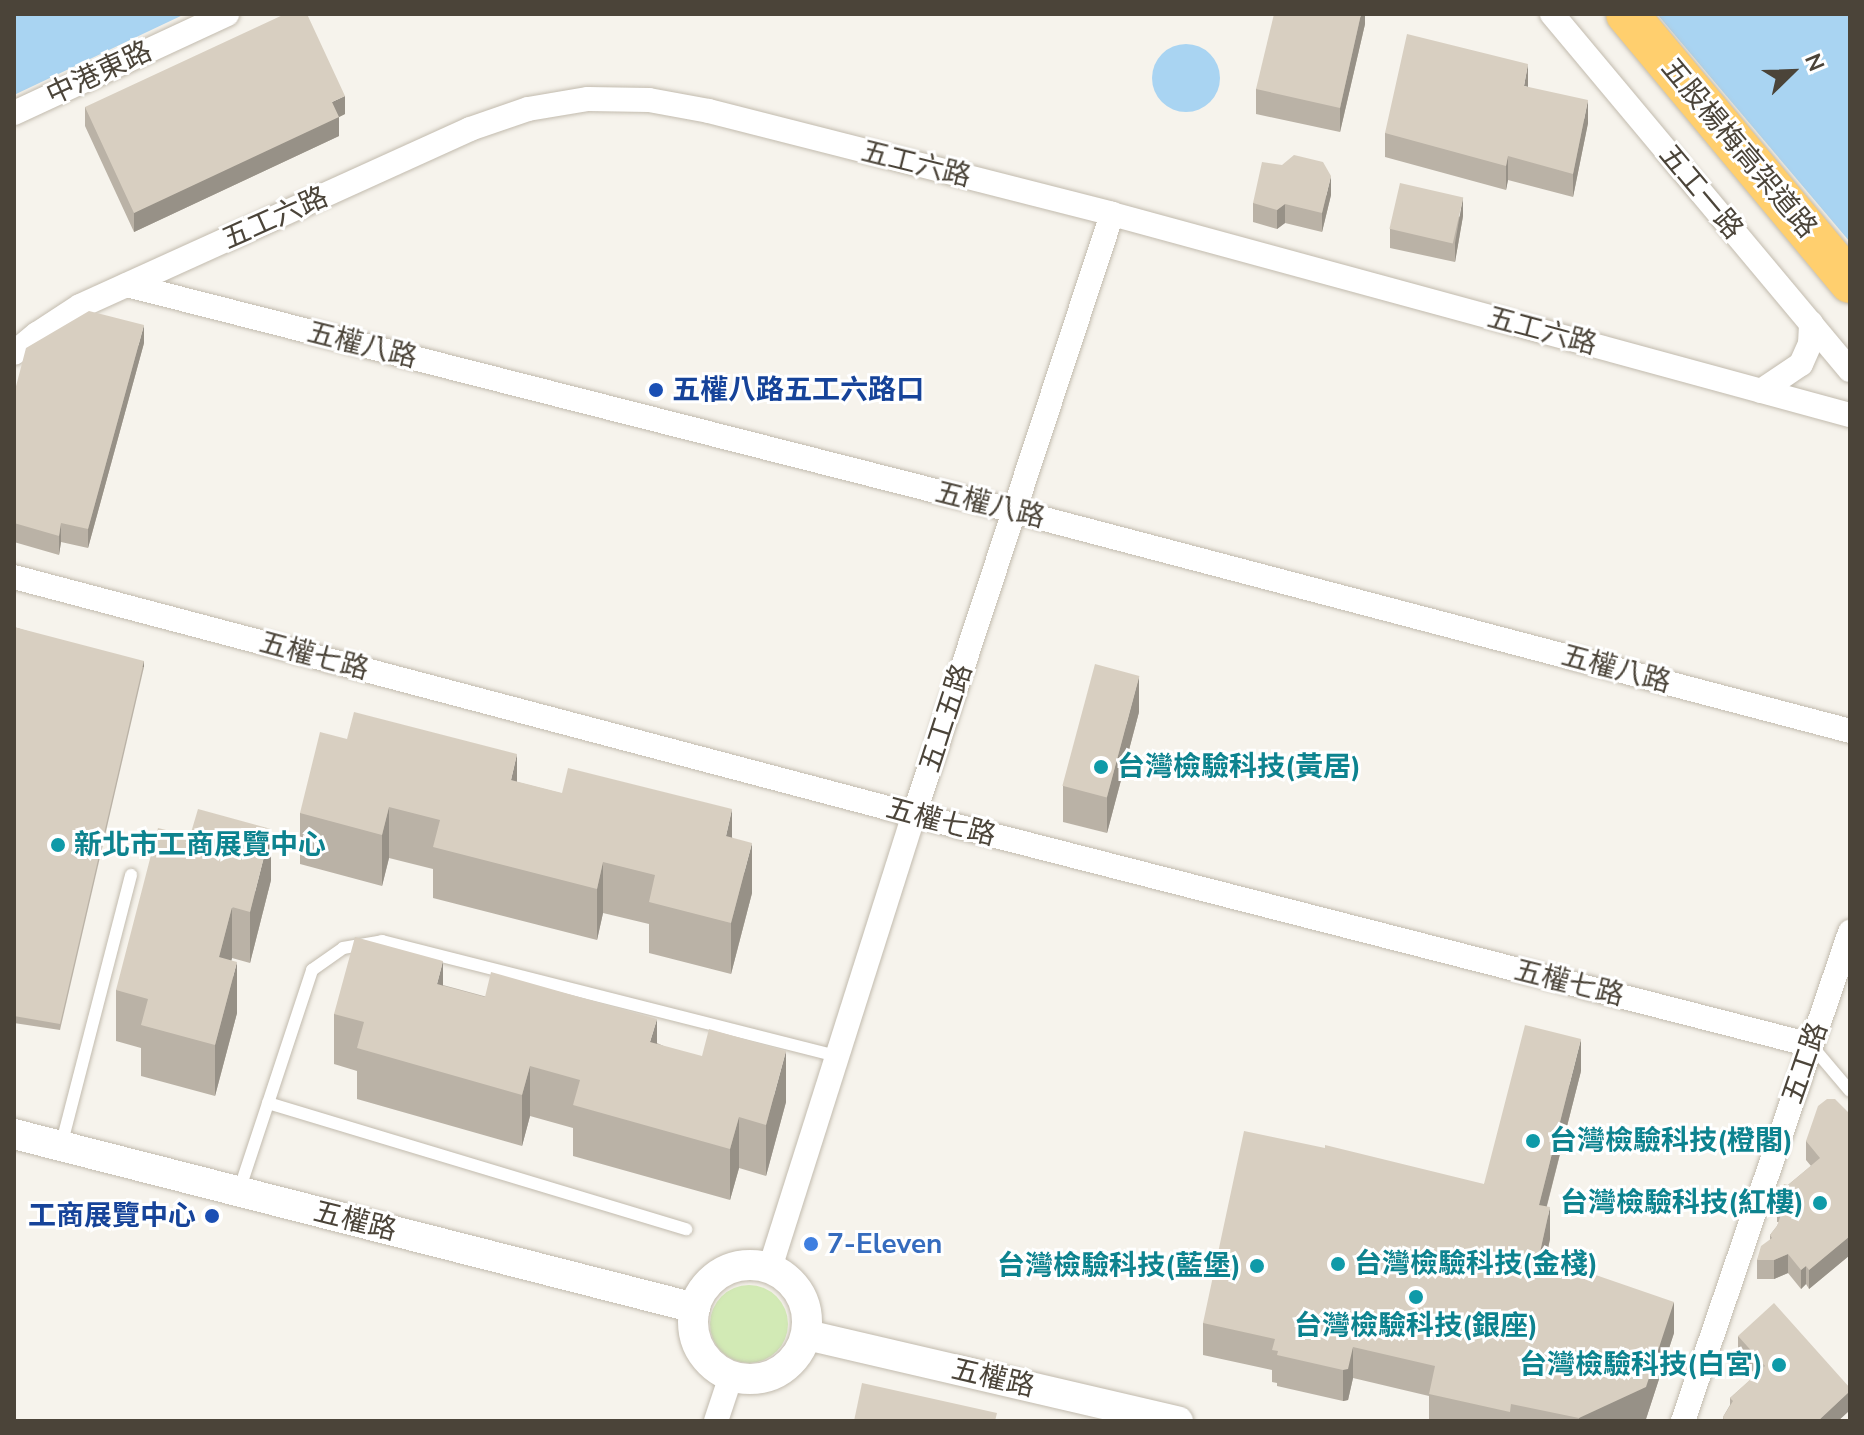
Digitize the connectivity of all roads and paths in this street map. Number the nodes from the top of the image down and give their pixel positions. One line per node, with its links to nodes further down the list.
1 (227, 14): 4 (street, 中港東路)
2 (1552, 14): 8 (street, 五工一路)
3 (1627, 14): 6 (highway, 五股楊梅高架道路)
4 (14, 113)
5 (1112, 214): 7 (street, 五工六路); 11 (street, 五工六路); 13 (street, 五工五路)
6 (1850, 282)
7 (127, 285): 9 (street, 五工六路); 13 (street, 五權八路)
8 (1811, 323): 10 (street, 五工一路); 11 (street)
9 (14, 353)
10 (1850, 370)
11 (1761, 391): 12 (street, 五工六路)
12 (1850, 415)
13 (1014, 511): 15 (street, 五權八路); 16 (street, 五工五路)
14 (14, 577): 16 (street, 五權七路)
15 (1850, 731)
16 (914, 815): 19 (street, 五權七路); 20 (street, 五工五路)
17 (131, 875): 24 (lane)
18 (1850, 932): 19 (street, 五工路)
19 (1811, 1045): 21 (lane); 33 (street, 五工路)
20 (837, 1056): 22 (lane); 27 (street, 五工五路)
21 (1850, 1091)
22 (268, 1103): 25 (lane); 26 (lane)
23 (14, 1134): 24 (street, 五權路)
24 (61, 1146): 25 (street, 五權路)
25 (239, 1191): 28 (street, 五權路)
26 (686, 1229)
27 (770, 1268): 28 (street); 29 (street)
28 (695, 1308): 30 (street)
29 (807, 1335): 30 (street); 32 (street, 五權路)
30 (731, 1376): 31 (street)
31 (716, 1421)
32 (1178, 1421)
33 (1683, 1421)

